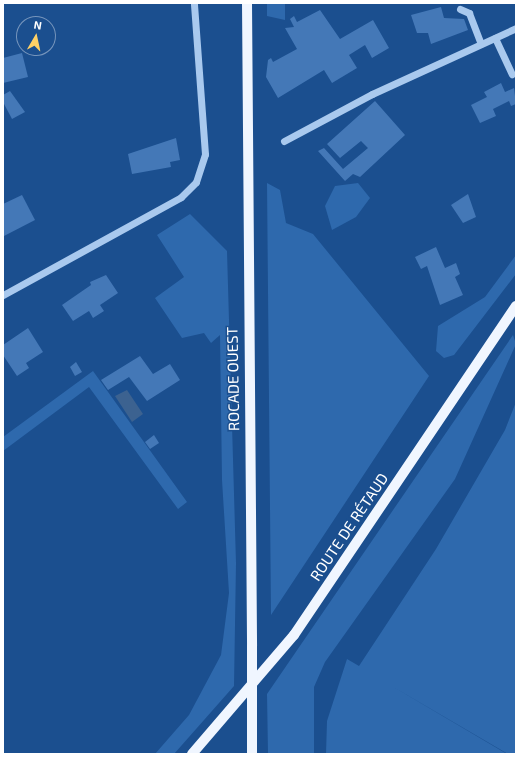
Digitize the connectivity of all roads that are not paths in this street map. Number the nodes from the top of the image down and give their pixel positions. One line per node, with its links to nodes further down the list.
1 (194, 3): 9 (street)
2 (247, 3): 12 (main road, ROCADE OUEST, bridge)
3 (460, 9): 6 (street)
4 (516, 28): 5 (street)
5 (495, 38): 6 (street); 7 (street)
6 (482, 44): 8 (street)
7 (512, 74)
8 (284, 141)
9 (3, 295)
10 (516, 306): 11 (main road, ROUTE DE RÉTAUD)
11 (192, 754)
12 (252, 754)

